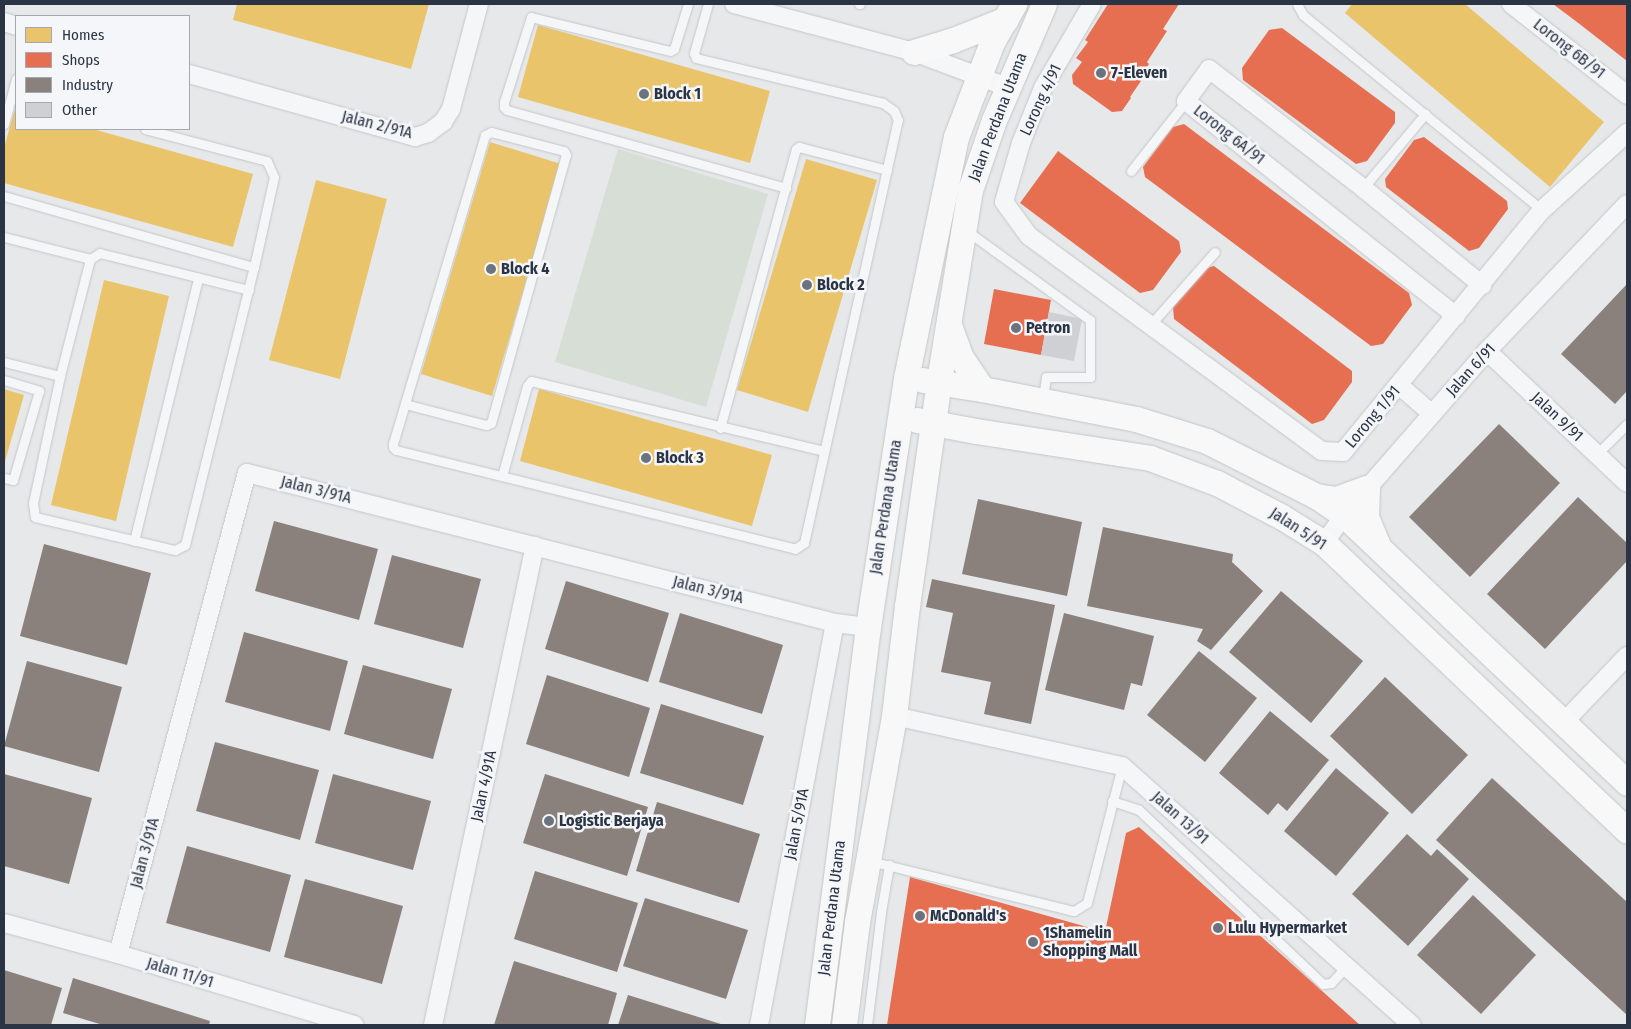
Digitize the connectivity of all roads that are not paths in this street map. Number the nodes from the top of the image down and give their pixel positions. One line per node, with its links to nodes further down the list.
1 (479, 4): 11 (street, Jalan 2/91A)
2 (688, 4): 23 (lane)
3 (708, 4): 21 (lane)
4 (734, 4): 10 (street)
5 (1044, 4): 13 (street, Jalan Perdana Utama)
6 (1092, 4): 26 (street, Lorong 4/91)
7 (1297, 4): 17 (lane)
8 (1512, 4): 15 (street, Lorong 6B/91)
9 (1010, 12): 10 (street); 12 (street, Jalan Perdana Utama)
10 (914, 52): 12 (street)
11 (190, 74)
12 (978, 76): 13 (street); 43 (street, Jalan Perdana Utama)
13 (1007, 87): 29 (street, Jalan Perdana Utama)
14 (14, 94): 18 (lane)
15 (1627, 95)
16 (1186, 101): 22 (lane); 24 (street, Lorong 6A/91); 37 (street, Lorong 6A/91)
17 (1425, 114): 24 (lane); 28 (lane)
18 (4, 124)
19 (149, 130): 33 (lane)
20 (1627, 132): 28 (street, Lorong 1/91)
21 (887, 170): 23 (lane); 56 (lane)
22 (1131, 171)
23 (786, 188): 54 (lane)
24 (1363, 188): 35 (street, Lorong 6A/91)
25 (4, 196): 33 (lane)
26 (1004, 202): 39 (street, Lorong 1/91)
27 (1627, 204): 40 (street, Jalan 6/91)
28 (1542, 210): 35 (street, Lorong 1/91)
29 (964, 228): 38 (street, Jalan Perdana Utama); 48 (lane)
30 (4, 237): 32 (lane)
31 (1214, 252): 39 (lane)
32 (90, 259): 34 (lane); 42 (lane)
33 (254, 267): 36 (lane)
34 (198, 278): 36 (lane); 65 (lane)
35 (1482, 285): 37 (street, Lorong 1/91)
36 (248, 290): 65 (lane)
37 (1456, 316): 46 (street, Lorong 1/91)
38 (948, 324): 45 (street, Jalan Perdana Utama); 47 (street)
39 (1151, 324): 46 (street, Lorong 1/91)
40 (1487, 351): 50 (street, Jalan 6/91); 57 (street, Jalan 9/91)
41 (4, 362): 42 (lane)
42 (60, 376): 65 (lane)
43 (906, 378): 45 (street, Jalan 5/91); 51 (street, Jalan Perdana Utama)
44 (4, 380): 60 (lane)
45 (939, 381): 47 (street, Jalan 5/91); 52 (street, Jalan Perdana Utama)
46 (1399, 385): 50 (street)
47 (982, 389): 48 (street, Jalan 5/91)
48 (1042, 401): 63 (street, Jalan 5/91)
49 (405, 404): 49 (lane); 59 (lane)
50 (1432, 414): 62 (street, Jalan 6/91)
51 (900, 416): 52 (street, Jalan 5/91); 71 (street, Jalan Perdana Utama)
52 (934, 423): 55 (street, Jalan 5/91); 58 (street, Jalan Perdana Utama)
53 (1627, 424): 57 (lane)
54 (720, 428): 56 (lane); 59 (lane)
55 (976, 432): 58 (street); 66 (street, Jalan 5/91)
56 (824, 451): 59 (lane)
57 (1597, 454): 61 (street, Jalan 9/91)
58 (928, 462): 69 (street, Jalan Perdana Utama)
59 (502, 476)
60 (4, 478)
61 (1627, 483)
62 (1367, 488): 63 (street); 64 (street, Jalan 6/91); 68 (street)
63 (1316, 496): 64 (street, Jalan 5/91)
64 (1344, 515): 66 (street, Jalan 6/91); 68 (street, Jalan 5/91)
65 (134, 541)
66 (1324, 543): 78 (street, Jalan 5/91)
67 (535, 546): 70 (street, Jalan 3/91A); 81 (street, Jalan 3/91A); 84 (street, Jalan 4/91A)
68 (1379, 548): 74 (street, Jalan 5/91)
69 (912, 579): 71 (street); 73 (street, Jalan Perdana Utama)
70 (835, 623): 71 (street, Jalan 3/91A); 85 (street, Jalan 5/91A)
71 (868, 627): 86 (street, Jalan Perdana Utama)
72 (1627, 656): 74 (street)
73 (894, 716): 75 (street, Jalan 13/91); 79 (street, Jalan Perdana Utama)
74 (1563, 723): 76 (street, Jalan 5/91)
75 (1122, 766): 77 (lane); 82 (street, Jalan 13/91)
76 (1627, 783)
77 (1112, 801): 79 (lane); 82 (lane)
78 (1627, 830)
79 (880, 863): 87 (street, Jalan Perdana Utama); 88 (lane)
80 (4, 923): 81 (street, Jalan 11/91)
81 (118, 954): 83 (street, Jalan 11/91)
82 (1346, 967): 89 (street, Jalan 13/91)
83 (355, 1025)
84 (433, 1025)
85 (760, 1025)
86 (817, 1025)
87 (844, 1025)
88 (867, 1025)
89 (1412, 1025)

